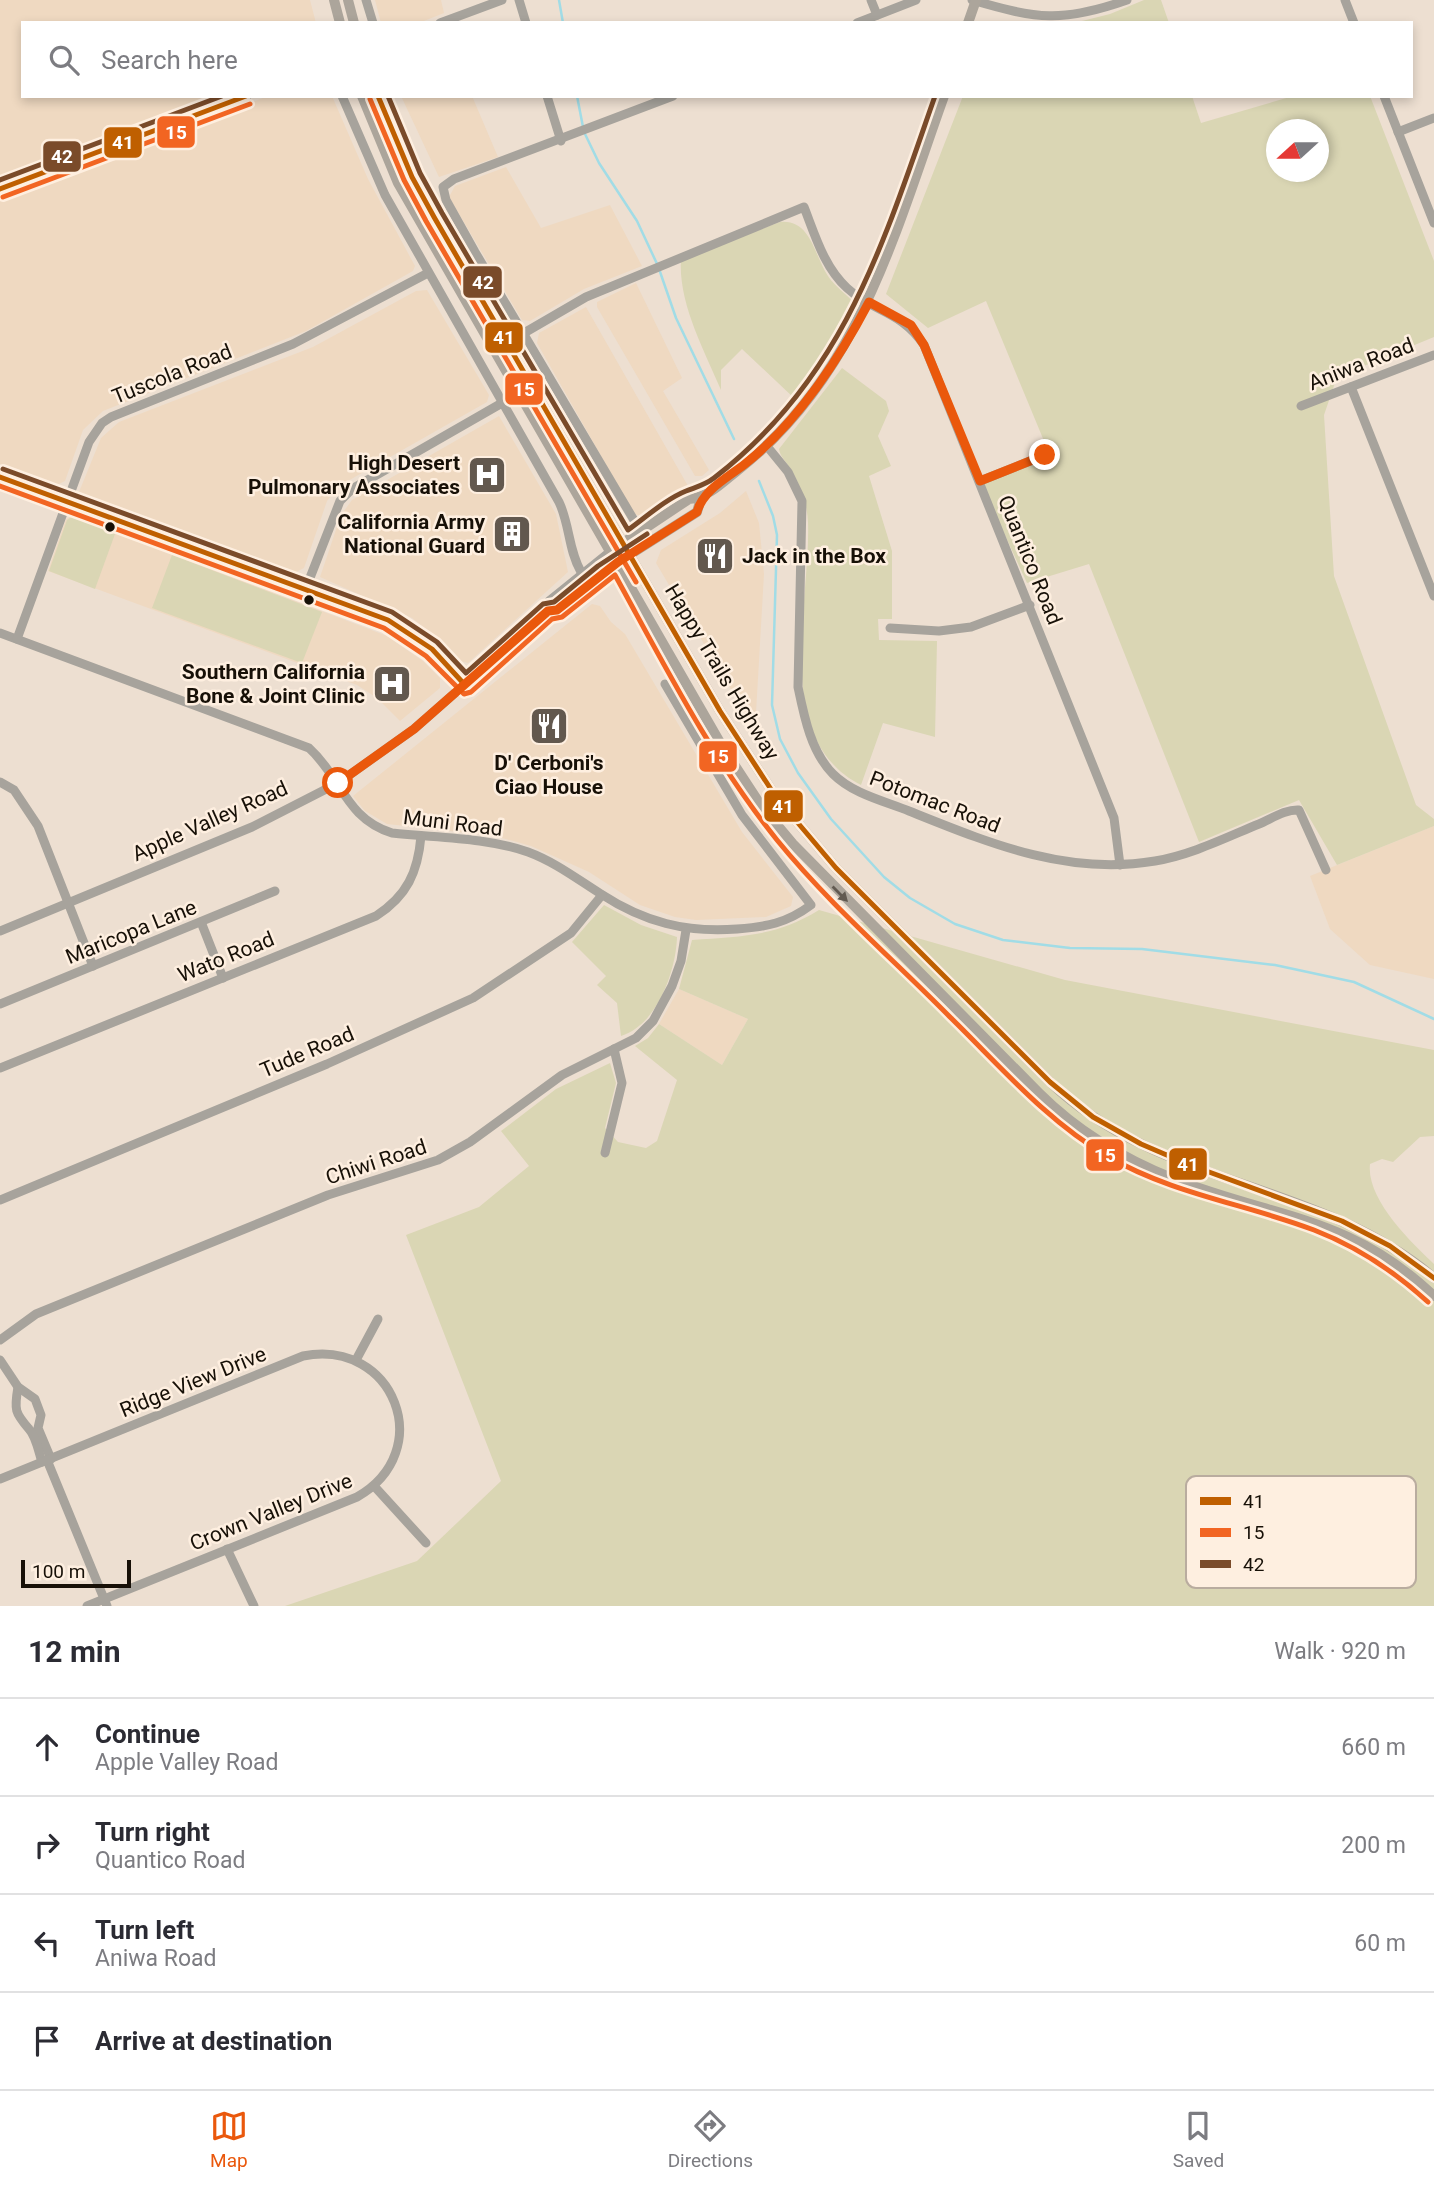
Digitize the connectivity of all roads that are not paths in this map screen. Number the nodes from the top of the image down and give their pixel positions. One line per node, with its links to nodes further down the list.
1 (334, 0): 12 (main road)
2 (348, 0): 13 (main road)
3 (366, 0): 14 (street)
4 (502, 0): 15 (street)
5 (519, 0): 16 (street)
6 (871, 0): 11 (street)
7 (916, 0): 11 (street)
8 (974, 0): 9 (street); 18 (main road)
9 (1128, 0)
10 (1345, 0): 19 (street)
11 (877, 15): 17 (street)
12 (339, 21)
13 (353, 21)
14 (372, 21)
15 (445, 21)
16 (525, 21)
17 (862, 21)
18 (969, 21)
19 (1353, 21)
20 (242, 98): 31 (street)
21 (343, 98): 34 (street)
22 (363, 98): 49 (main road, Happy Trails Highway)
23 (379, 98): 48 (main road, Happy Trails Highway)
24 (548, 98): 30 (street)
25 (668, 98): 30 (street)
26 (943, 98): 35 (main road, Apple Valley Road)
27 (1385, 98): 29 (street)
28 (1434, 118): 29 (street)
29 (1398, 132): 32 (street)
30 (561, 141): 36 (street)
31 (0, 189)
32 (1430, 200): 33 (street)
33 (1434, 223)
34 (428, 273): 39 (street); 46 (street, Tuscola Road)
35 (869, 302): 36 (street, Quantico Road); 41 (main road, Apple Valley Road); 44 (street, Quantico Road)
36 (524, 333): 47 (street)
37 (1434, 355): 38 (street, Aniwa Road)
38 (1351, 387): 40 (street, Aniwa Road); 54 (street)
39 (502, 403): 52 (street); 53 (street)
40 (1301, 406)
41 (766, 445): 45 (main road, Apple Valley Road); 65 (street, Potomac Road)
42 (1045, 455): 44 (street)
43 (0, 477): 46 (street)
44 (980, 481): 55 (street, Quantico Road)
45 (701, 498): 47 (main road, Apple Valley Road); 50 (main road, Apple Valley Road)
46 (67, 502): 53 (street); 59 (street, Tuscola Road)
47 (641, 532): 48 (main road, Apple Valley Road)
48 (625, 542): 49 (main road, Apple Valley Road); 50 (main road, Happy Trails Highway)
49 (611, 551): 51 (main road, Happy Trails Highway); 52 (street, Apple Valley Road)
50 (631, 554): 51 (main road, Apple Valley Road); 80 (main road, Happy Trails Highway)
51 (618, 562): 56 (street, Apple Valley Road); 81 (main road, Happy Trails Highway, one-way to 81)
52 (582, 572): 56 (street, Apple Valley Road)
53 (306, 588): 61 (street)
54 (1434, 596)
55 (1030, 605): 57 (street); 65 (street, Quantico Road)
56 (548, 611): 61 (street, Apple Valley Road)
57 (890, 628)
58 (0, 633): 59 (street, Muni Road)
59 (17, 639): 63 (street, Muni Road)
60 (665, 684): 71 (street, Muni Road)
61 (466, 685): 63 (street, Apple Valley Road)
62 (0, 782): 69 (street)
63 (338, 783): 64 (street, Muni Road); 69 (street, Apple Valley Road)
64 (421, 836): 68 (street, Muni Road); 74 (street, Wato Road)
65 (1120, 865): 66 (street, Potomac Road)
66 (1326, 870)
67 (275, 891): 70 (street, Maricopa Lane)
68 (602, 895): 71 (street, Muni Road); 79 (street, Tude Road)
69 (68, 903): 72 (street, Apple Valley Road); 73 (street)
70 (201, 922): 73 (street, Maricopa Lane); 74 (street)
71 (686, 930): 76 (street, Chiwi Road)
72 (0, 931)
73 (93, 966): 75 (street, Maricopa Lane)
74 (223, 978): 77 (street, Wato Road)
75 (0, 1004)
76 (614, 1049): 78 (street); 83 (street, Chiwi Road)
77 (0, 1068)
78 (606, 1153)
79 (0, 1200)
80 (1434, 1278)
81 (1434, 1296)
82 (377, 1319): 85 (street)
83 (0, 1340)
84 (0, 1360): 86 (street)
85 (356, 1360): 87 (street, Ridge View Drive); 88 (street, Ridge View Drive)
86 (18, 1387): 88 (street); 88 (street)
87 (391, 1394): 90 (street, Crown Valley Drive)
88 (47, 1460): 89 (street, Ridge View Drive); 93 (street)
89 (0, 1479)
90 (375, 1487): 91 (street); 92 (street, Crown Valley Drive)
91 (426, 1543)
92 (227, 1549): 93 (street, Crown Valley Drive); 95 (street)
93 (105, 1602): 94 (street, Crown Valley Drive)
94 (87, 1606)
95 (254, 1606)

